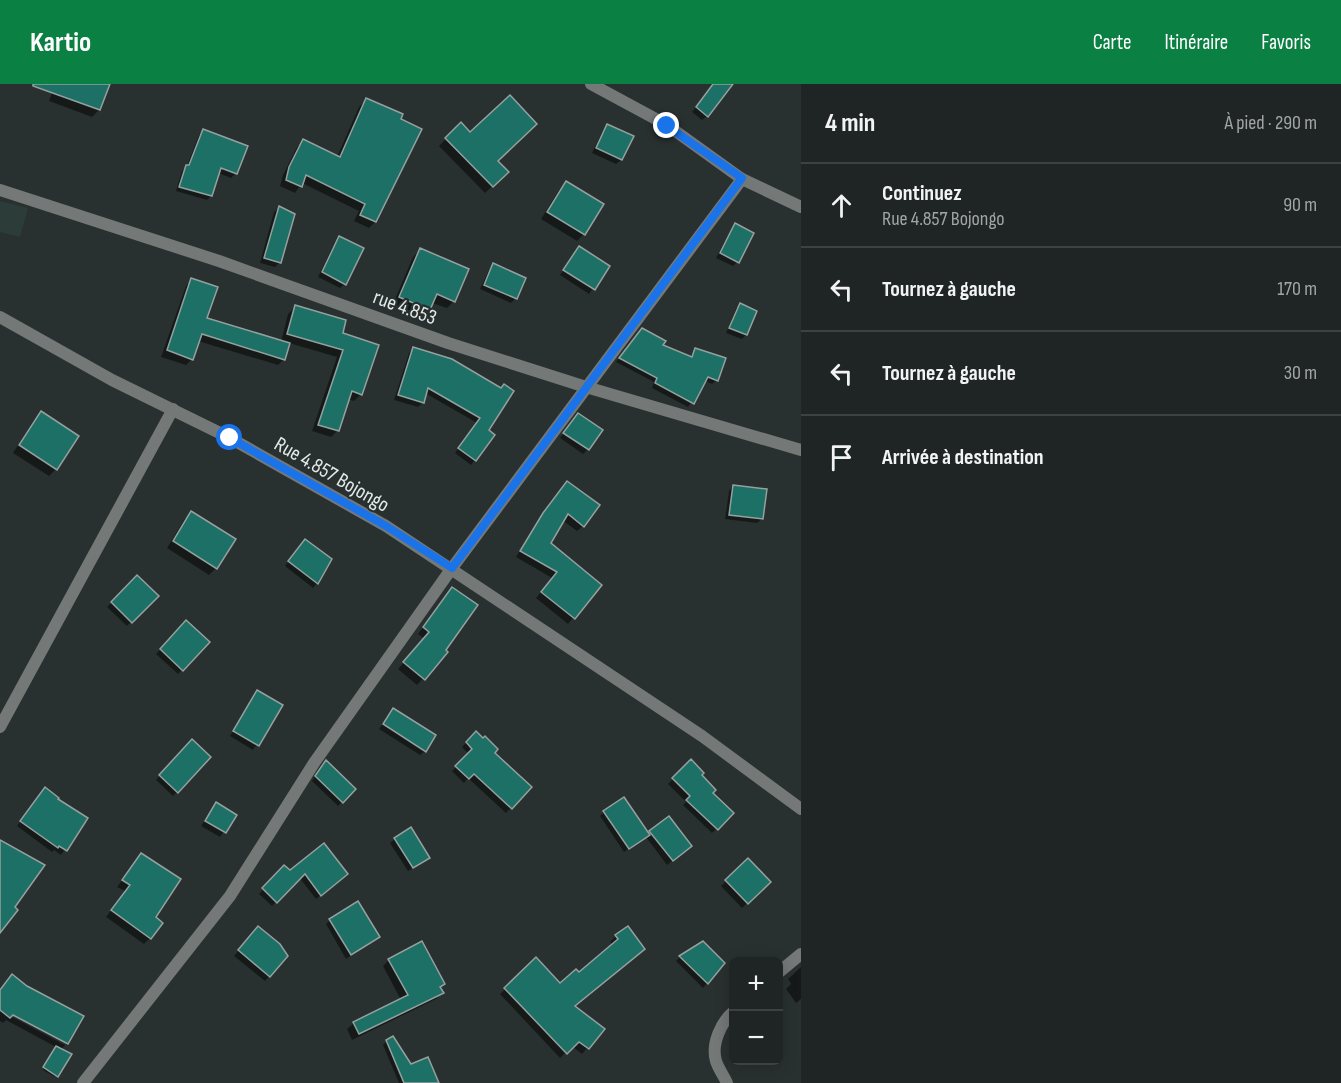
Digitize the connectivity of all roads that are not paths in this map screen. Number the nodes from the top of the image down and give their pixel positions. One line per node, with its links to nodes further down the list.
1 (591, 84): 2 (street)
2 (742, 178): 4 (street); 6 (street)
3 (0, 190): 6 (street, rue 4.853)
4 (801, 207)
5 (0, 317): 7 (street, Rue 4.857 Bojongo)
6 (586, 387): 8 (street, rue 4.853); 9 (street)
7 (173, 409): 9 (street, Rue 4.857 Bojongo); 10 (street)
8 (801, 450)
9 (452, 568): 11 (street, Rue 4.857 Bojongo); 15 (street)
10 (0, 727)
11 (801, 809)
12 (801, 954): 13 (street)
13 (783, 969)
14 (729, 1015): 16 (street)
15 (83, 1083)
16 (727, 1083)

